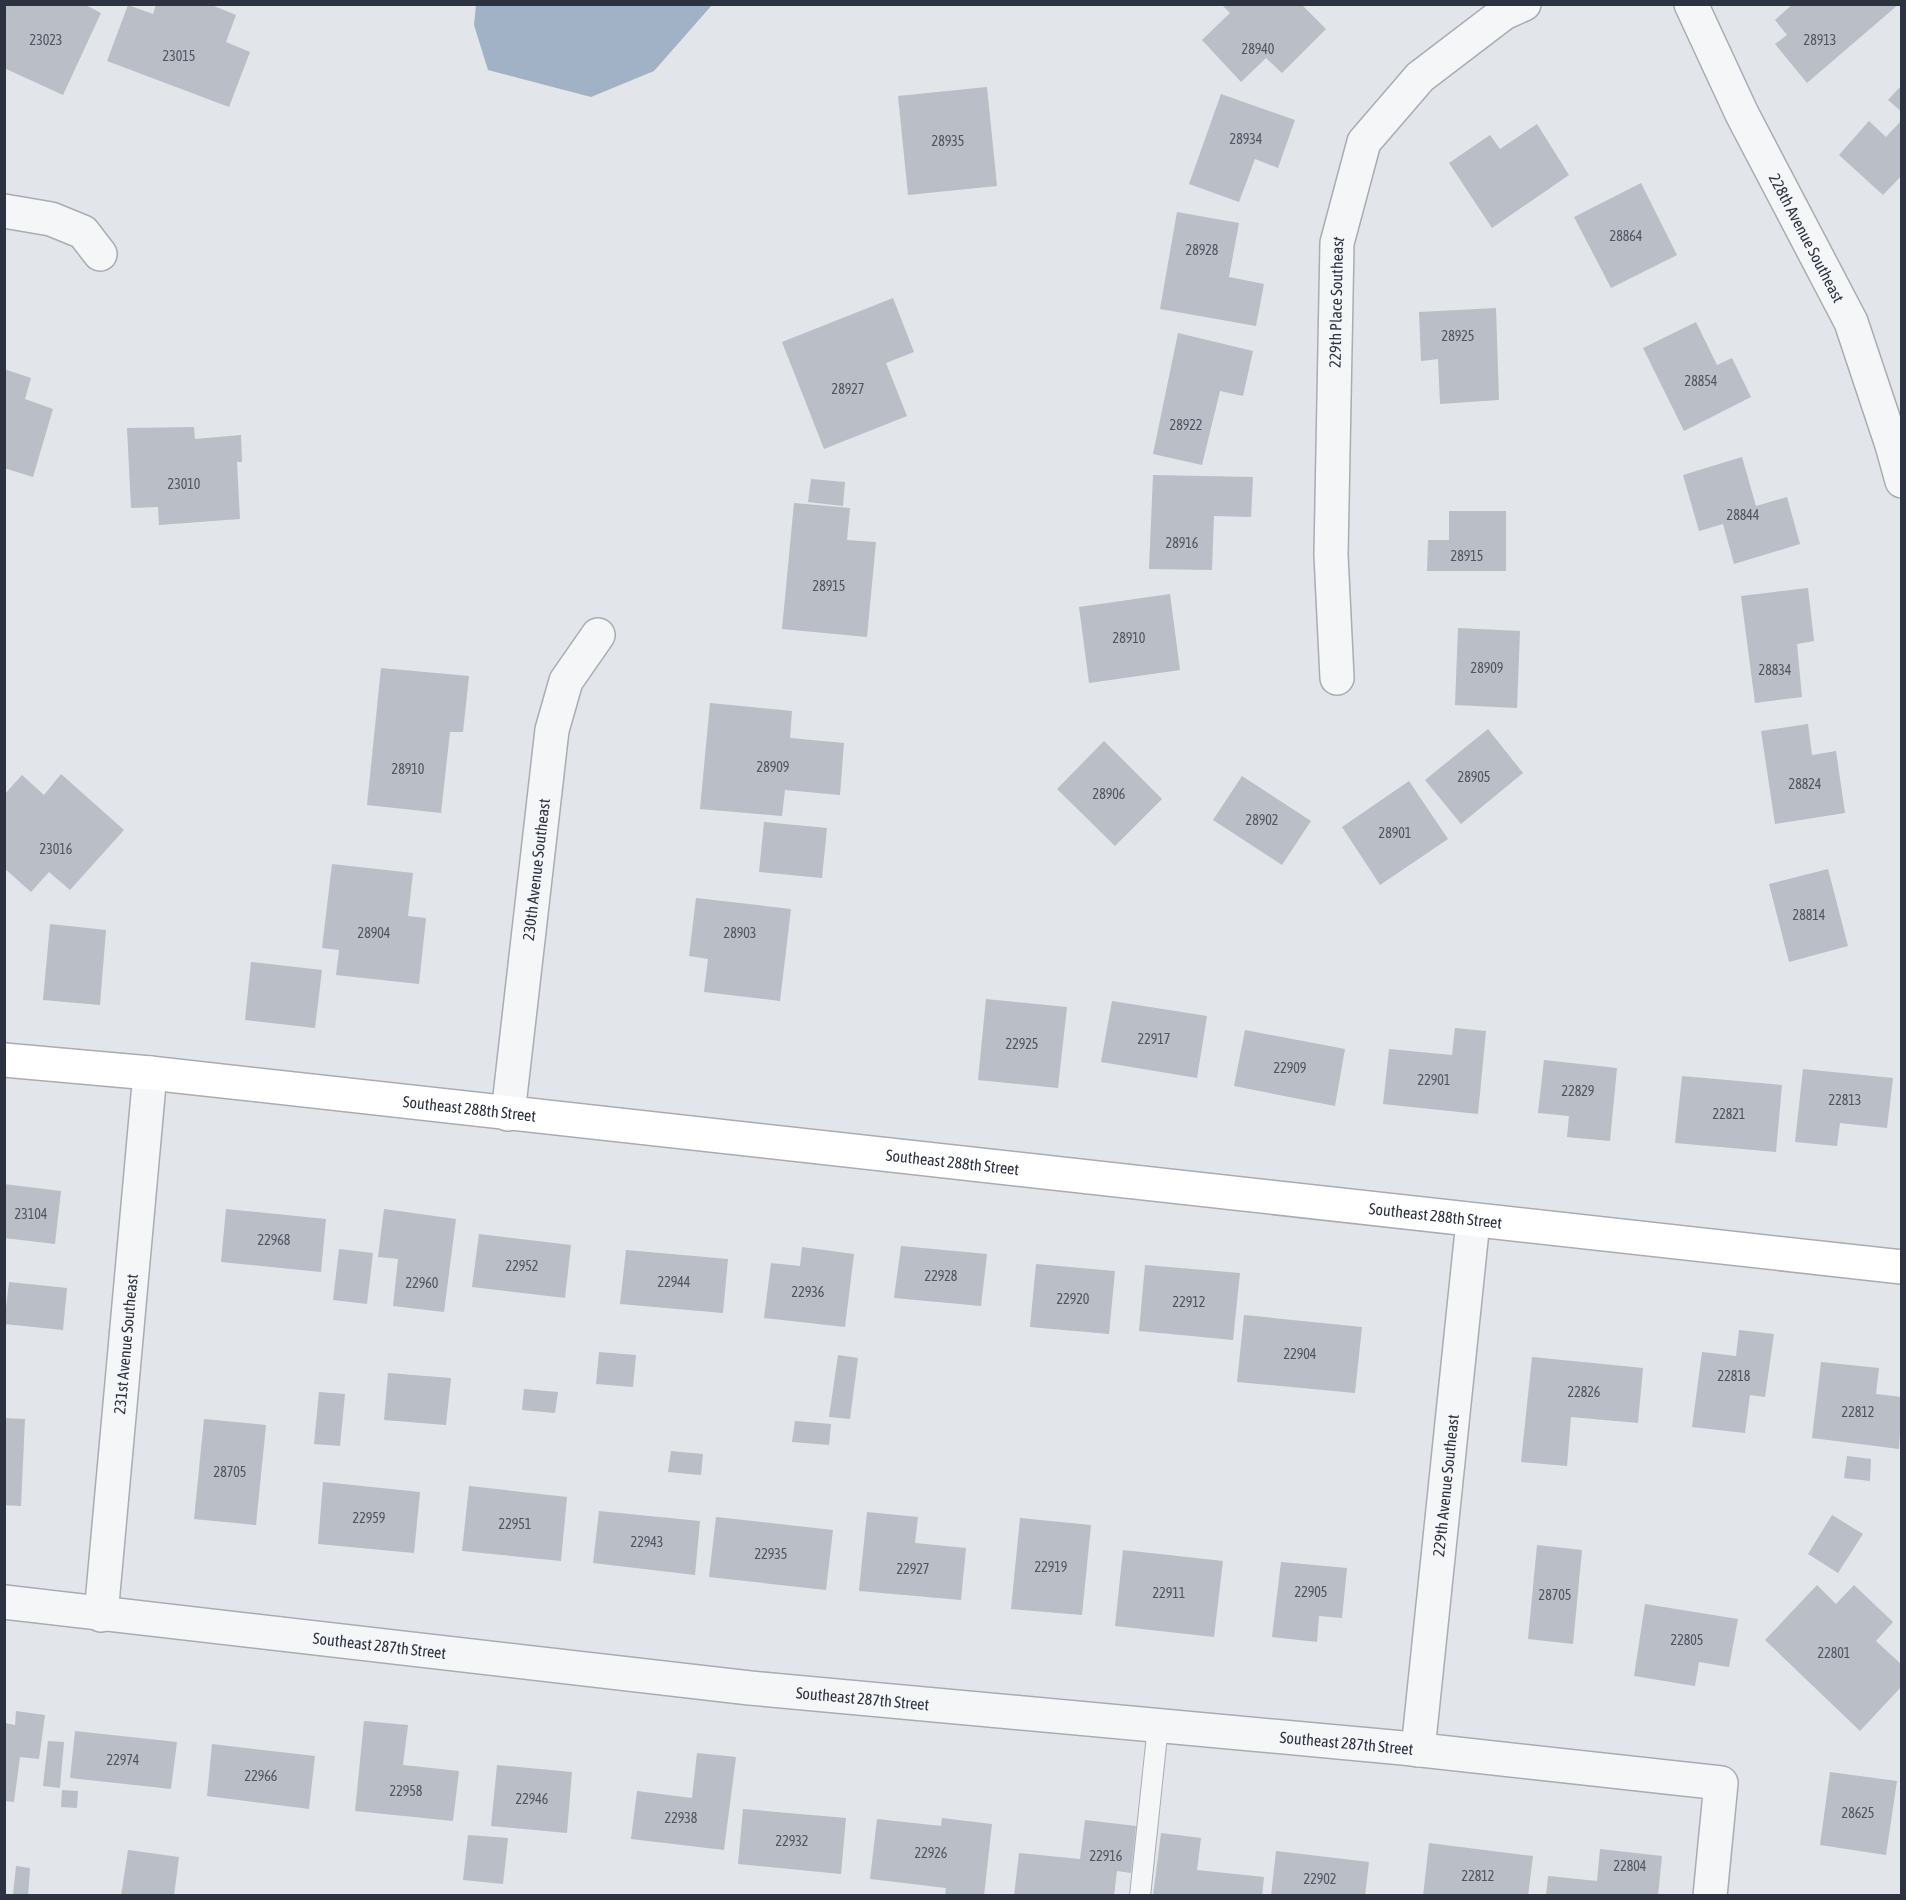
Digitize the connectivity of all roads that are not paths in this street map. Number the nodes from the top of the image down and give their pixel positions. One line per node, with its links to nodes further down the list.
1 (1524, 4): 7 (street, 229th Place Southeast)
2 (1691, 4): 5 (street, 228th Avenue Southeast)
3 (4, 211): 4 (street)
4 (100, 254)
5 (1902, 481)
6 (598, 635): 10 (street, 230th Avenue Southeast)
7 (1337, 678)
8 (4, 1060): 9 (street, Southeast 288th Street)
9 (150, 1073): 10 (street, Southeast 288th Street); 14 (street, 231st Avenue Southeast)
10 (508, 1114): 11 (street, Southeast 288th Street)
11 (1473, 1221): 12 (street, Southeast 288th Street); 16 (street, 229th Avenue Southeast)
12 (1902, 1267)
13 (4, 1602): 14 (street, Southeast 287th Street)
14 (101, 1615): 15 (street, Southeast 287th Street)
15 (1158, 1726): 16 (street, Southeast 287th Street); 17 (lane)
16 (1418, 1750): 18 (street, Southeast 287th Street)
17 (1140, 1896)
18 (1710, 1896)

